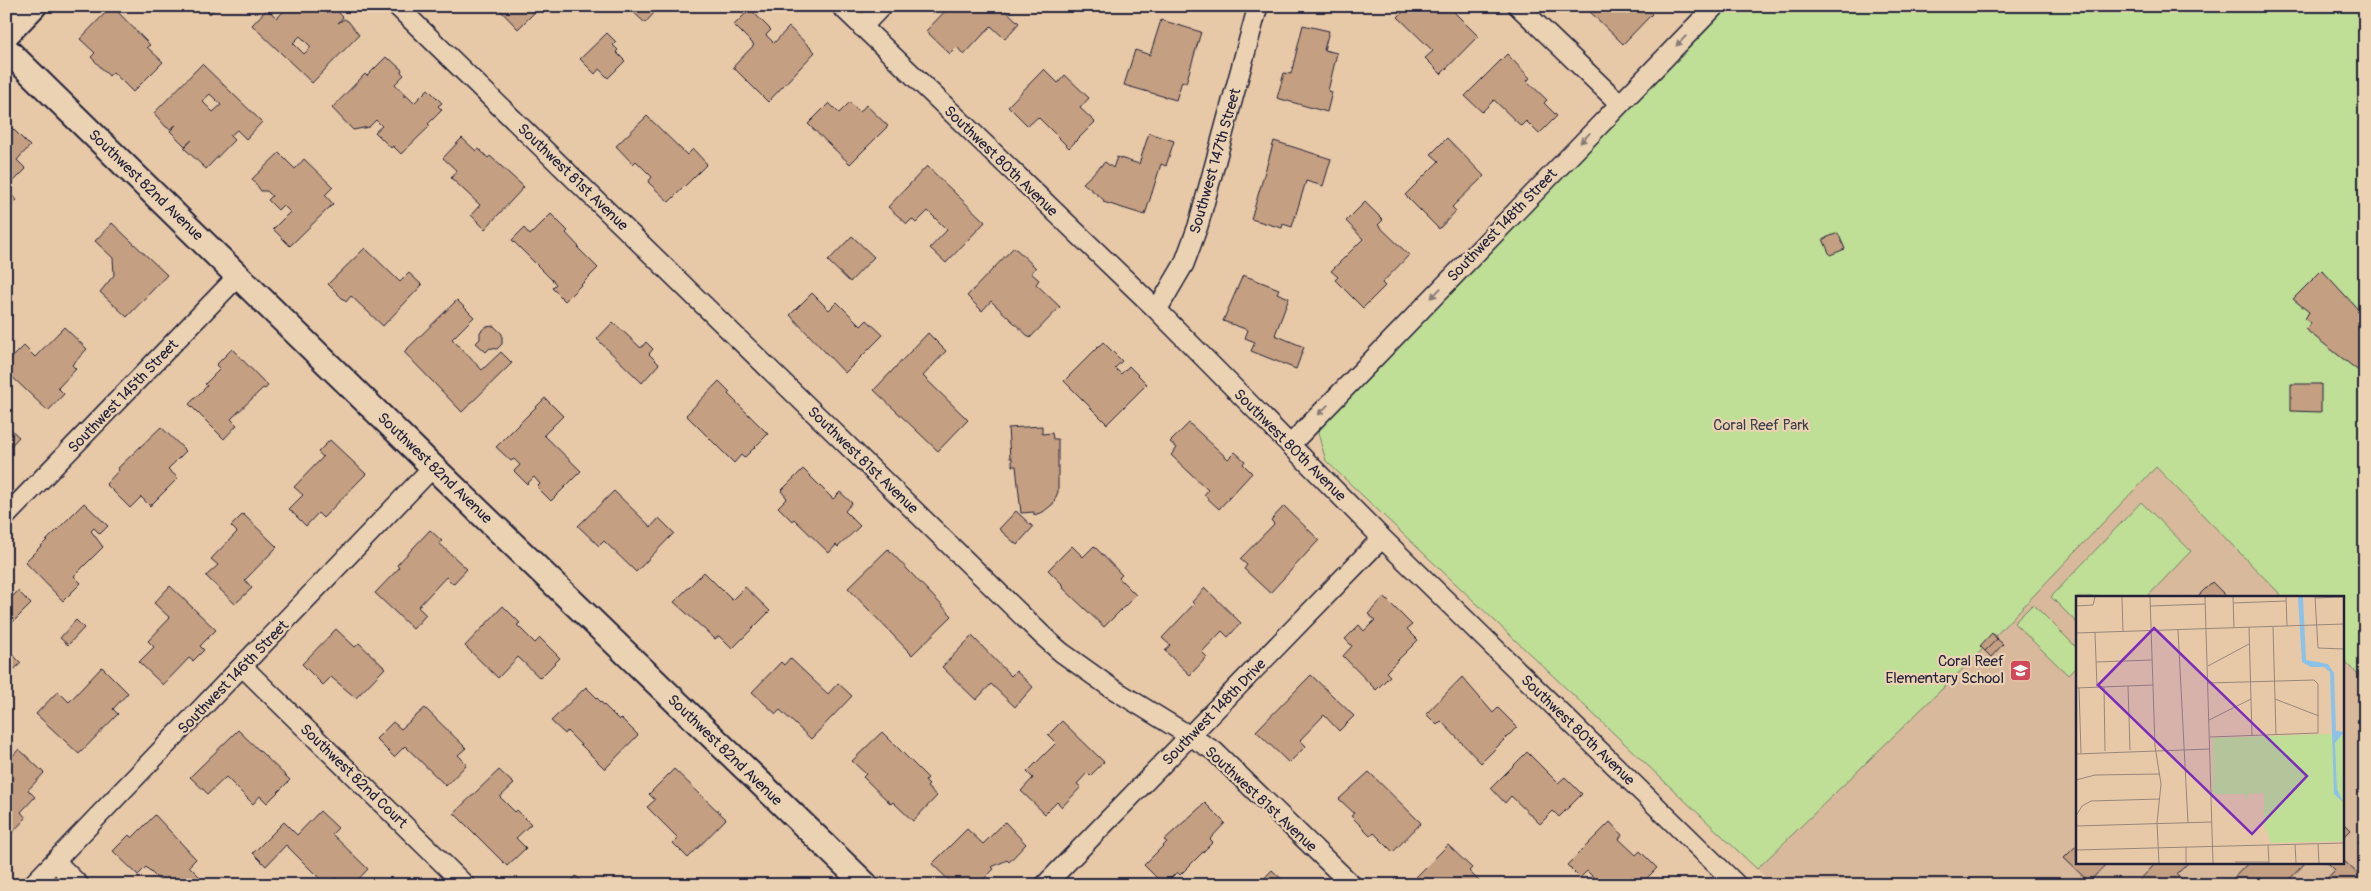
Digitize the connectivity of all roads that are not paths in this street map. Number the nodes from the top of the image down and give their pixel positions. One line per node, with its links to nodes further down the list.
1 (34, 6): 9 (street)
2 (397, 6): 19 (street, Southwest 81st Avenue)
3 (842, 6): 8 (street, Southwest 80th Avenue)
4 (882, 6): 8 (street)
5 (1258, 6): 13 (street, Southwest 147th Street)
6 (1518, 6): 11 (street)
7 (1715, 6): 11 (street, Southwest 148th Street, one-way to 11)
8 (862, 27): 13 (street, Southwest 80th Avenue)
9 (6, 35)
10 (6, 49): 12 (street, Southwest 82nd Avenue)
11 (1619, 103): 14 (street, Southwest 148th Street, one-way to 14)
12 (239, 275): 15 (street, Southwest 82nd Avenue); 16 (street, Southwest 145th Street)
13 (1157, 310): 14 (street, Southwest 80th Avenue)
14 (1290, 445): 17 (street, Southwest 80th Avenue)
15 (433, 467): 18 (street, Southwest 146th Street); 24 (street, Southwest 82nd Avenue)
16 (6, 516)
17 (1382, 538): 19 (street, Southwest 148th Drive); 27 (street, Southwest 80th Avenue)
18 (243, 667): 20 (street, Southwest 146th Street); 23 (street, Southwest 82nd Court)
19 (1190, 736): 25 (street, Southwest 148th Drive); 26 (street, Southwest 81st Avenue)
20 (55, 861): 21 (street, Southwest 146th Street); 22 (street)
21 (32, 885)
22 (79, 885)
23 (465, 885)
24 (866, 885)
25 (1045, 885)
26 (1352, 885)
27 (1738, 885)

